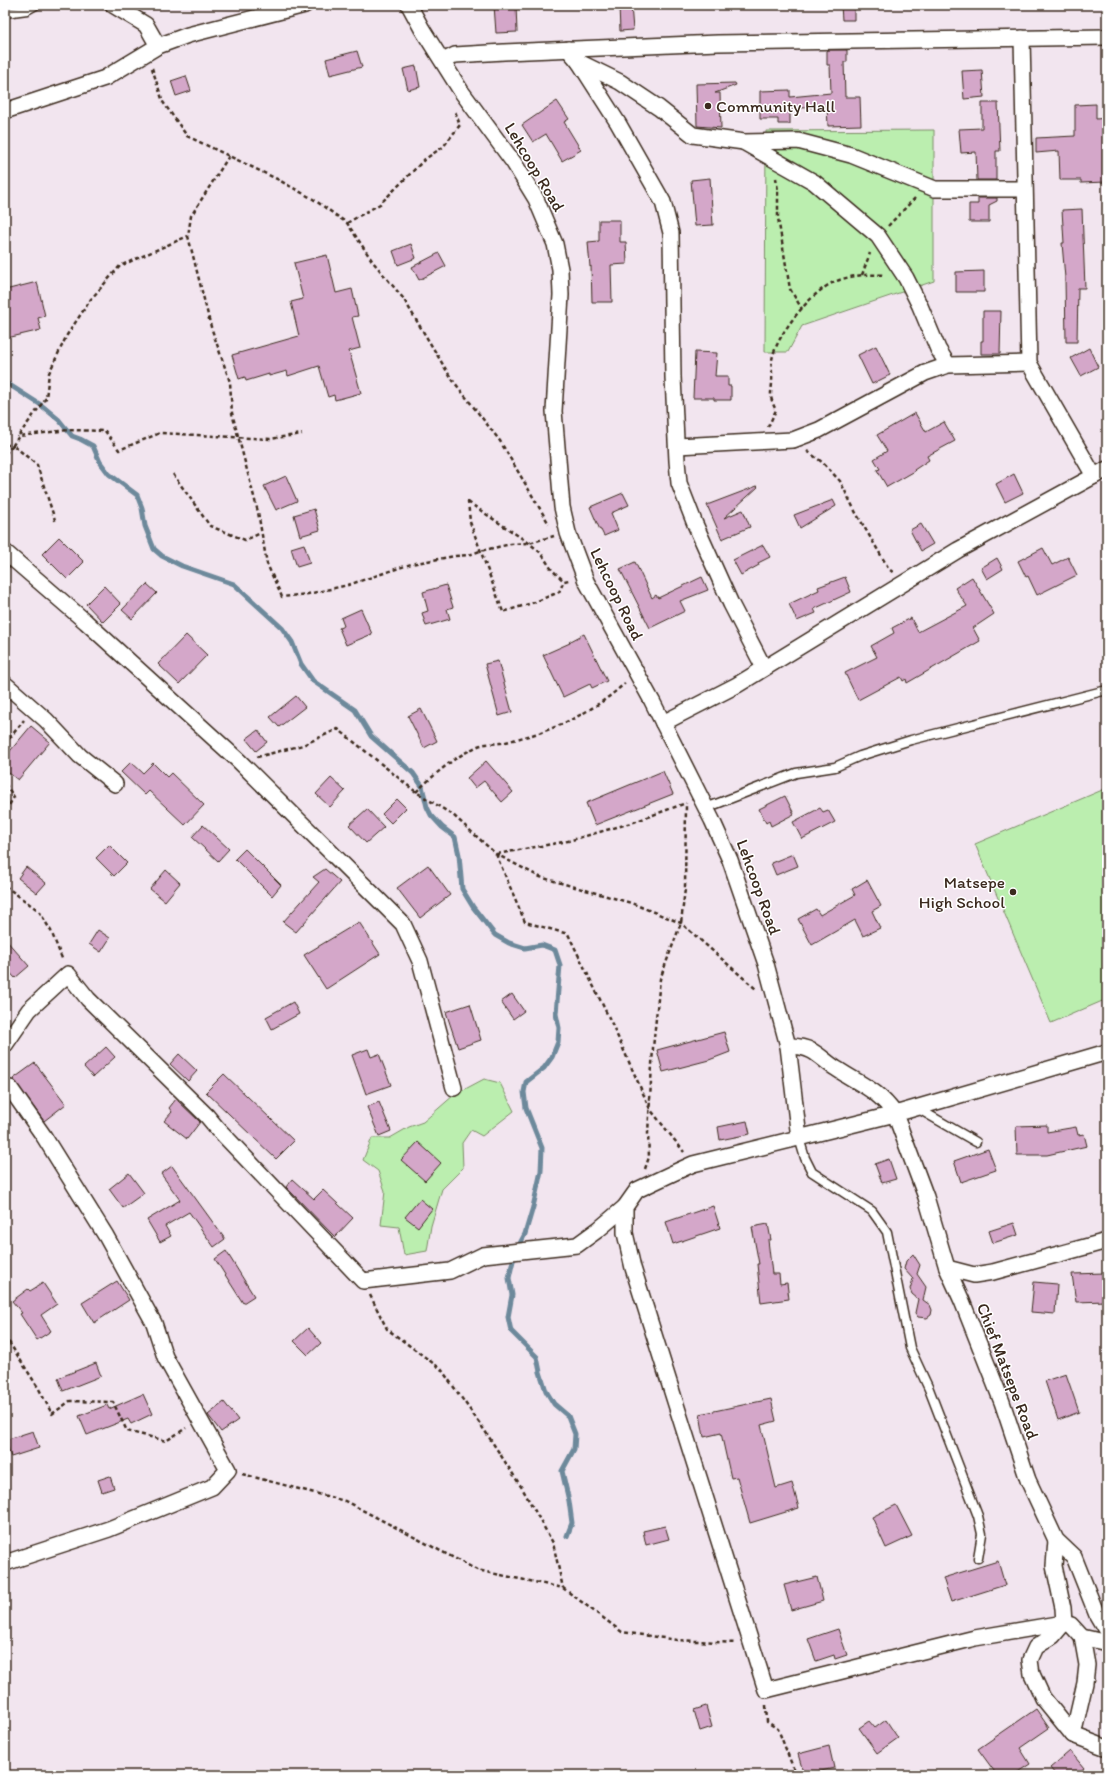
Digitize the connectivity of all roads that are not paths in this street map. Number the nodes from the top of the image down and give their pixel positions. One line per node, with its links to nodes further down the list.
1 (36, 5): 5 (lane)
2 (113, 5): 8 (street)
3 (305, 5): 8 (street)
4 (409, 5): 10 (street, Lehcoop Road)
5 (5, 13)
6 (1107, 37): 7 (street)
7 (1022, 38): 9 (street); 14 (street)
8 (152, 49): 12 (street)
9 (568, 49): 10 (street); 11 (street)
10 (444, 61): 24 (street, Lehcoop Road)
11 (579, 62): 13 (street); 17 (street)
12 (5, 111)
13 (744, 142): 14 (street); 16 (street)
14 (1024, 189): 15 (street)
15 (1029, 363): 16 (street); 19 (street)
16 (948, 365): 17 (street)
17 (677, 446): 21 (street)
18 (1107, 468): 19 (street)
19 (1094, 476): 21 (street)
20 (5, 552): 31 (street)
21 (764, 668): 24 (street)
22 (5, 684): 25 (street)
23 (1107, 690): 26 (lane)
24 (663, 723): 26 (street, Lehcoop Road)
25 (115, 784)
26 (703, 801): 28 (street, Lehcoop Road)
27 (5, 1045): 36 (street)
28 (788, 1046): 33 (street, Chief Matsepe Road); 34 (street, Lehcoop Road)
29 (1107, 1052): 32 (street)
30 (5, 1088): 41 (street)
31 (454, 1088)
32 (916, 1107): 33 (street); 35 (lane)
33 (895, 1114): 34 (street); 38 (street, Chief Matsepe Road)
34 (799, 1138): 36 (street); 40 (lane)
35 (976, 1142)
36 (625, 1207): 42 (street)
37 (1107, 1241): 38 (street)
38 (947, 1268): 39 (street, Chief Matsepe Road)
39 (1056, 1540): 42 (street); 43 (street, Chief Matsepe Road)
40 (978, 1558)
41 (5, 1563)
42 (1064, 1623): 44 (street); 46 (street)
43 (1107, 1632)
44 (1082, 1637): 45 (street); 46 (street)
45 (1107, 1643)
46 (1073, 1735): 47 (street)
47 (1107, 1748)

